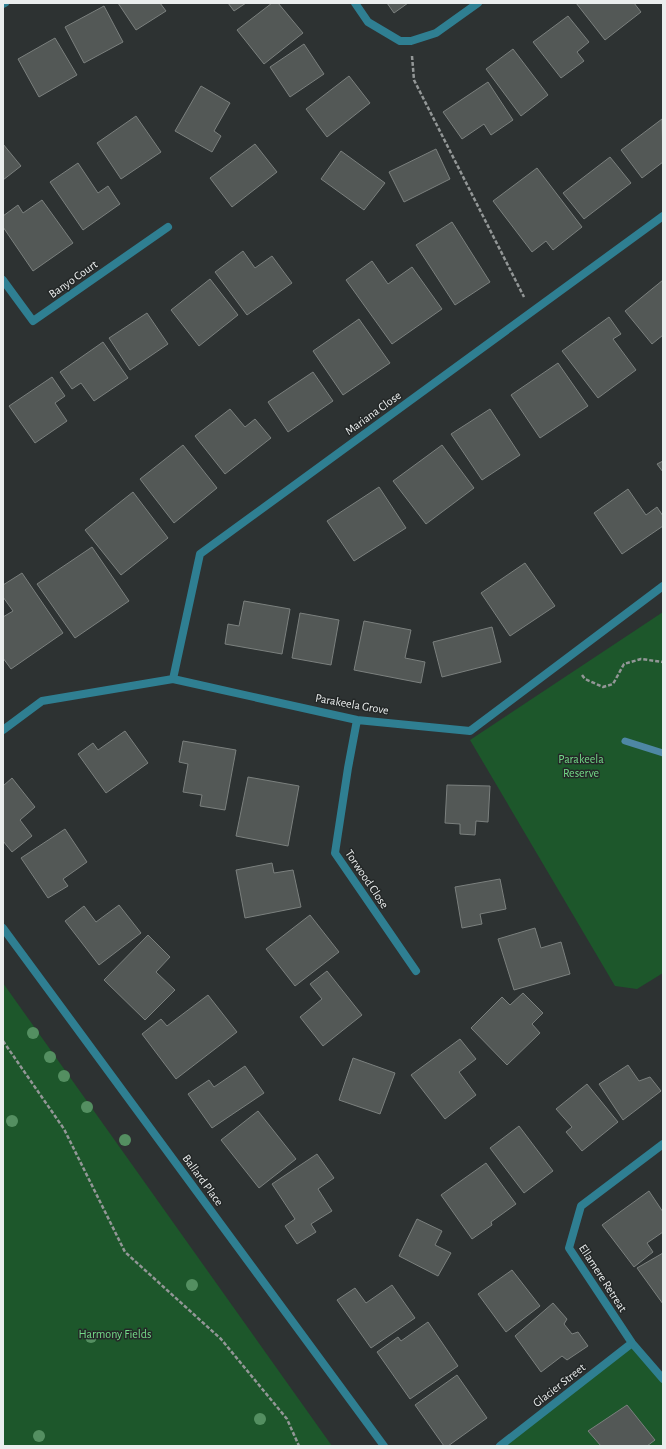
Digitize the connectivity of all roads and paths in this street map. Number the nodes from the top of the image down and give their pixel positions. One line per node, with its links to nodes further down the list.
1 (355, 3): 3 (street)
2 (478, 3): 3 (street)
3 (411, 41): 7 (path)
4 (663, 216): 7 (street, Mariana Close)
5 (168, 227): 6 (street, Banyo Court)
6 (3, 280)
7 (534, 310): 11 (street, Mariana Close)
8 (663, 586): 12 (street, Parakeela Grove)
9 (663, 662): 10 (path)
10 (582, 675)
11 (173, 678): 12 (street, Parakeela Grove); 13 (street, Parakeela Grove)
12 (357, 720): 15 (street, Torwood Close)
13 (3, 730)
14 (3, 928): 21 (street, Ballard Place)
15 (416, 971)
16 (3, 1041): 20 (path)
17 (663, 1144): 18 (street, Ellamere Retreat)
18 (632, 1343): 19 (street, Ellamere Retreat); 22 (street, Glacier Street)
19 (663, 1379)
20 (299, 1446)
21 (384, 1446)
22 (500, 1446)

